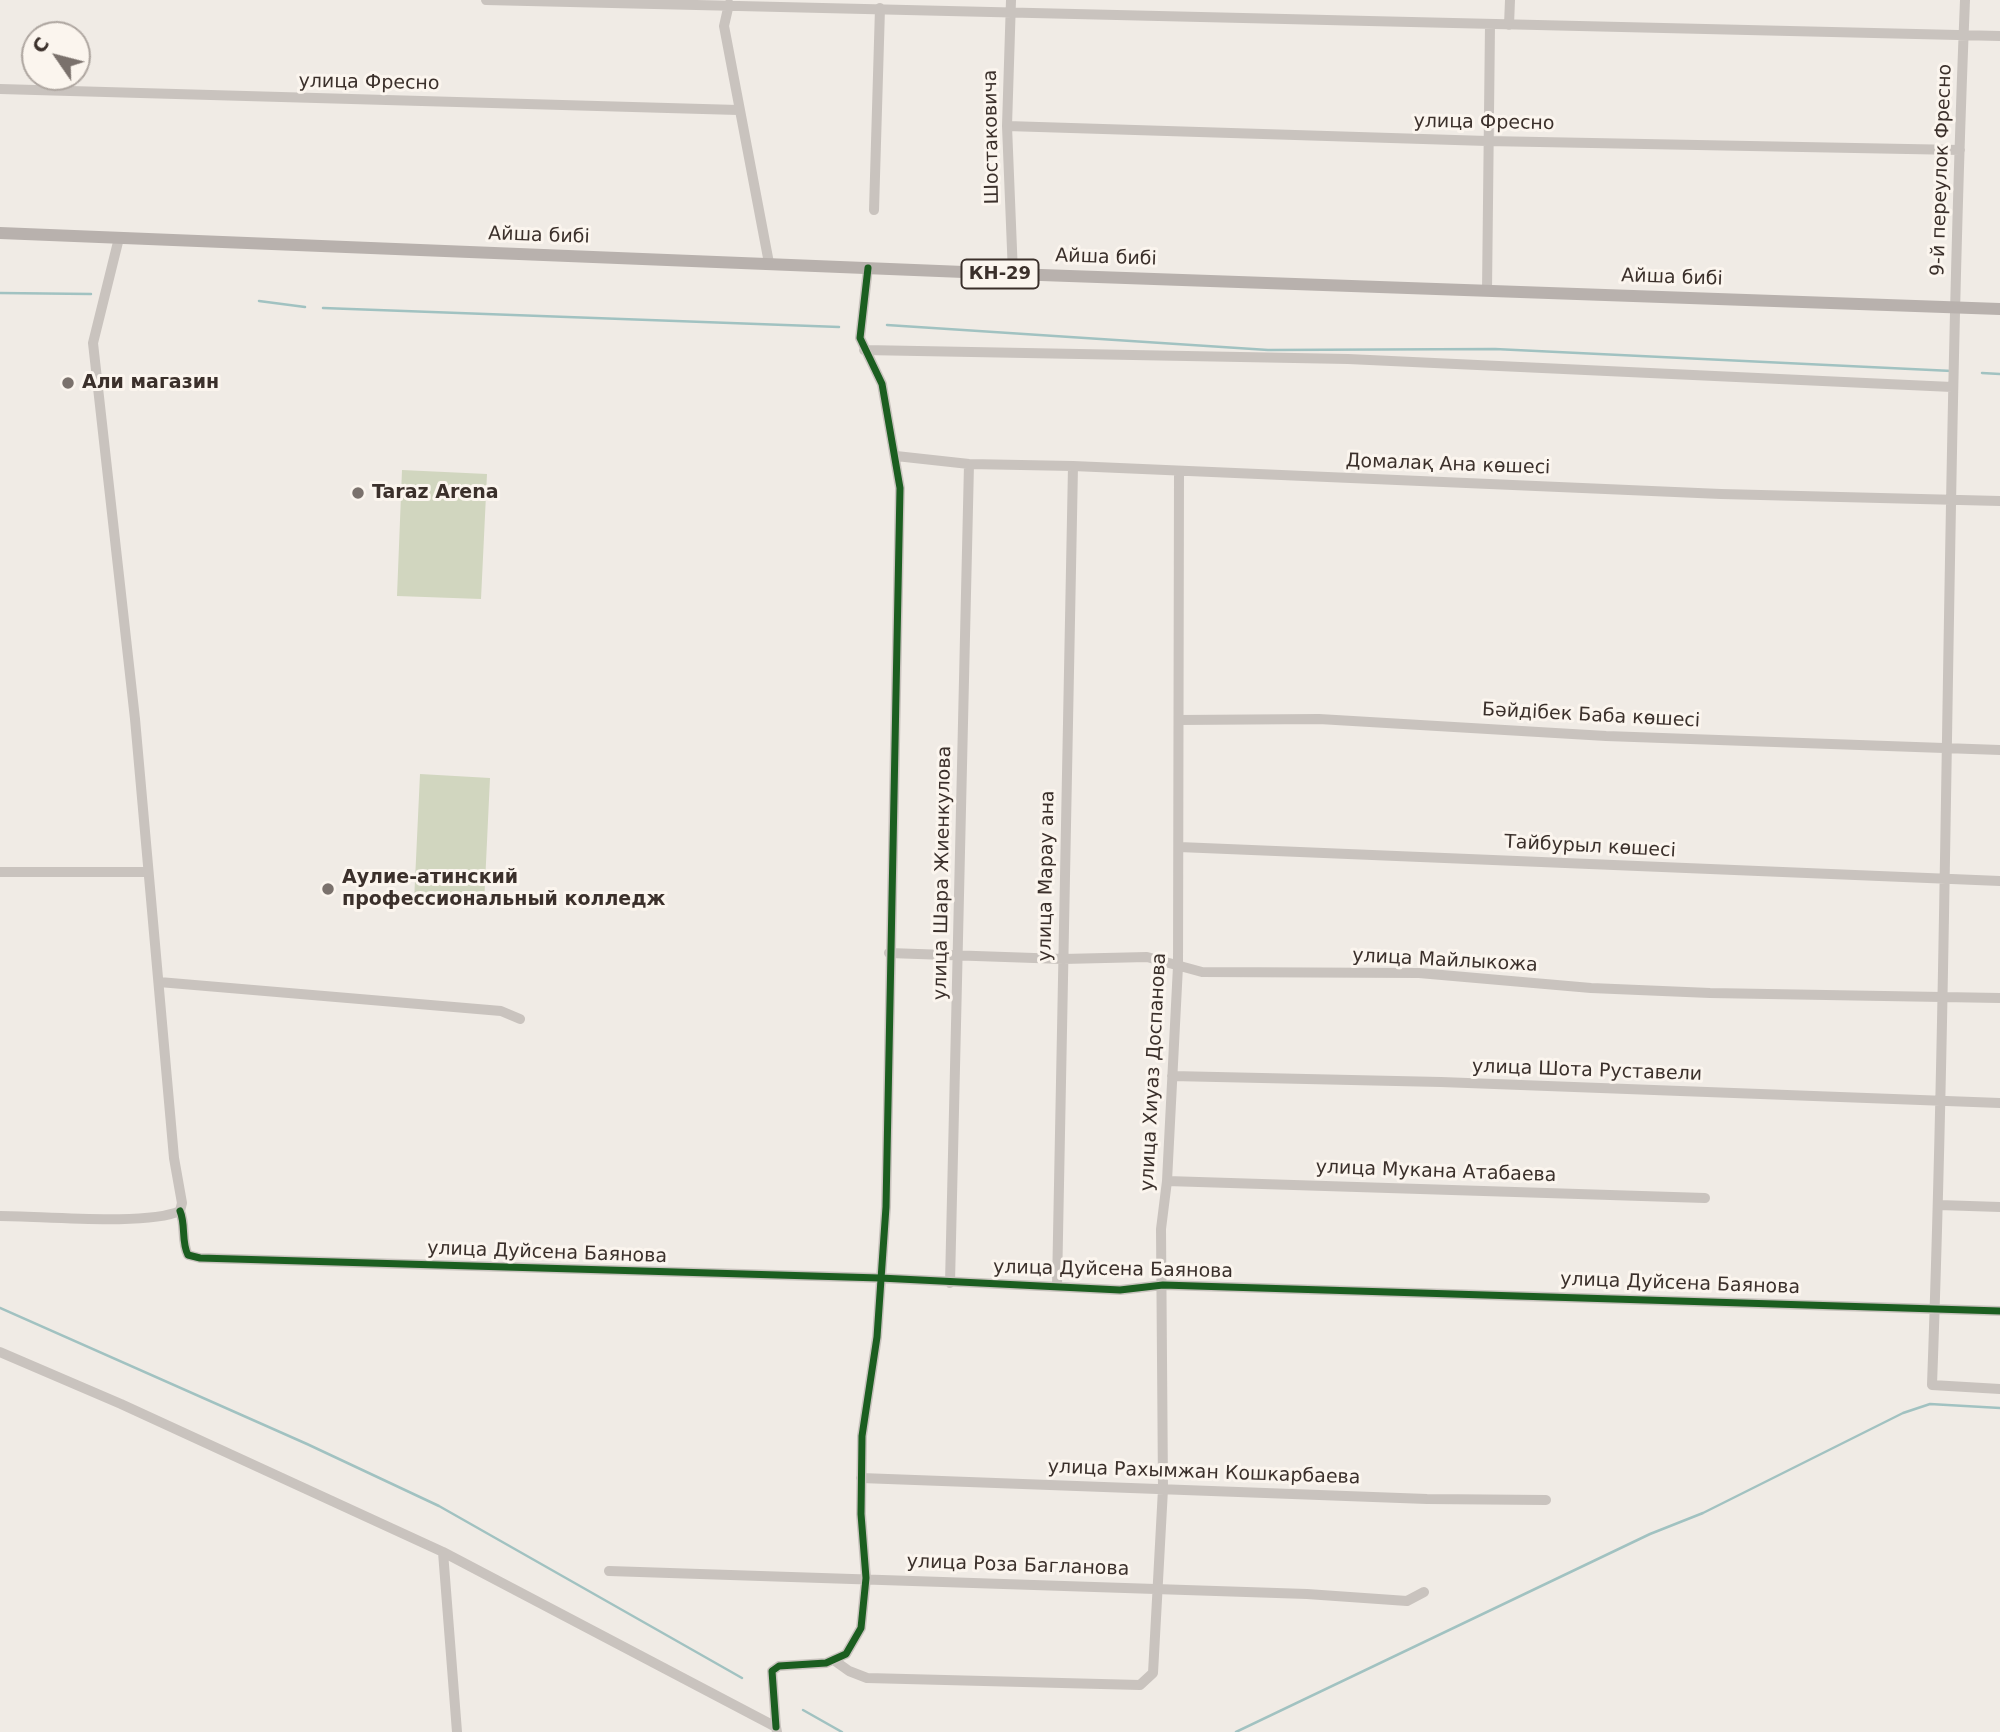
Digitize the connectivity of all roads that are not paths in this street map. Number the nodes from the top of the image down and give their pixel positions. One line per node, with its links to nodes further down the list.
1 (486, 0): 5 (street)
2 (1011, 0): 7 (street, Шостаковича)
3 (1510, 0): 9 (street)
4 (1965, 0): 10 (street, 9-й переулок Фресно)
5 (729, 4): 6 (street); 13 (street)
6 (880, 8): 7 (street); 17 (street)
7 (1011, 12): 8 (street); 14 (street, Шостаковича)
8 (1490, 25): 9 (street); 15 (street)
9 (1509, 25): 10 (street)
10 (1964, 36): 11 (street); 16 (street, 9-й переулок Фресно)
11 (2000, 36)
12 (0, 89): 13 (street, улица Фресно)
13 (738, 110): 20 (street)
14 (1007, 126): 15 (street, улица Фресно); 22 (street, Шостаковича)
15 (1487, 141): 16 (street, улица Фресно); 23 (street)
16 (1960, 150): 24 (street, 9-й переулок Фресно)
17 (874, 210)
18 (0, 233): 19 (main road, Айша бибі / КН-29)
19 (119, 238): 20 (main road, Айша бибі / КН-29); 38 (street)
20 (769, 263): 21 (main road, Айша бибі / КН-29)
21 (868, 268): 22 (main road, Айша бибі / КН-29); 26 (street)
22 (1013, 274): 23 (main road, Айша бибі / КН-29)
23 (1487, 291): 24 (main road, Айша бибі / КН-29)
24 (1955, 307): 25 (main road, Айша бибі / КН-29); 27 (street, 9-й переулок Фресно)
25 (2000, 309)
26 (864, 350): 27 (street); 28 (street)
27 (1952, 384): 32 (street, 9-й переулок Фресно)
28 (896, 456): 29 (street, Домалақ Ана көшесі); 42 (street)
29 (969, 464): 30 (street, Домалақ Ана көшесі); 43 (street, улица Шара Жиенкулова)
30 (1073, 466): 31 (street, Домалақ Ана көшесі); 44 (street, улица Марау ана)
31 (1179, 472): 32 (street, Домалақ Ана көшесі); 34 (street, улица Хиуаз Доспанова)
32 (1953, 499): 33 (street, Домалақ Ана көшесі); 35 (street, 9-й переулок Фресно)
33 (2000, 501)
34 (1179, 720): 35 (street, Бәйдібек Баба көшесі); 37 (street, улица Хиуаз Доспанова)
35 (1949, 747): 36 (street, Бәйдібек Баба көшесі); 40 (street, 9-й переулок Фресно)
36 (2000, 750)
37 (1179, 847): 40 (street, Тайбурыл көшесі); 45 (street, улица Хиуаз Доспанова)
38 (147, 872): 39 (street); 46 (street)
39 (0, 873)
40 (1947, 880): 41 (street, Тайбурыл көшесі); 48 (street, 9-й переулок Фресно)
41 (2000, 881)
42 (889, 953): 43 (street, улица Майлыкожа); 59 (street)
43 (959, 954): 44 (street, улица Майлыкожа); 60 (street, улица Шара Жиенкулова)
44 (1063, 958): 45 (street, улица Майлыкожа); 62 (street, улица Марау ана)
45 (1178, 966): 48 (street, улица Майлыкожа); 50 (street, улица Хиуаз Доспанова)
46 (159, 982): 49 (street); 57 (street)
47 (2000, 998): 48 (street, улица Майлыкожа)
48 (1944, 999): 51 (street, 9-й переулок Фресно)
49 (520, 1019)
50 (1172, 1076): 51 (street, улица Шота Руставели); 53 (street, улица Хиуаз Доспанова)
51 (1942, 1103): 52 (street, улица Шота Руставели); 55 (street, 9-й переулок Фресно)
52 (2000, 1103)
53 (1167, 1181): 54 (street, улица Мукана Атабаева); 61 (street, улица Хиуаз Доспанова)
54 (1704, 1198)
55 (1940, 1205): 56 (street); 63 (street, 9-й переулок Фресно)
56 (2000, 1207)
57 (180, 1211): 58 (street); 59 (street, улица Дуйсена Баянова)
58 (0, 1216)
59 (880, 1278): 60 (street, улица Дуйсена Баянова); 67 (street)
60 (950, 1283): 62 (street, улица Дуйсена Баянова)
61 (1163, 1285): 62 (street, улица Дуйсена Баянова); 63 (street, улица Дуйсена Баянова); 68 (street, улица Хиуаз Доспанова)
62 (1057, 1287)
63 (1935, 1308): 64 (street, улица Дуйсена Баянова); 66 (street, 9-й переулок Фресно)
64 (2000, 1311)
65 (0, 1352): 70 (street)
66 (2000, 1389)
67 (861, 1478): 68 (street, улица Рахымжан Кошкарбаева); 72 (street)
68 (1163, 1489): 69 (street, улица Рахымжан Кошкарбаева); 73 (street, улица Хиуаз Доспанова)
69 (1546, 1500)
70 (443, 1552): 76 (street); 77 (street)
71 (609, 1571): 72 (street, улица Роза Багланова)
72 (866, 1578): 73 (street, улица Роза Багланова); 75 (street)
73 (1159, 1589): 74 (street, улица Роза Багланова); 75 (street, улица Хиуаз Доспанова)
74 (1424, 1592)
75 (835, 1661): 76 (street)
76 (776, 1729)
77 (457, 1732)

